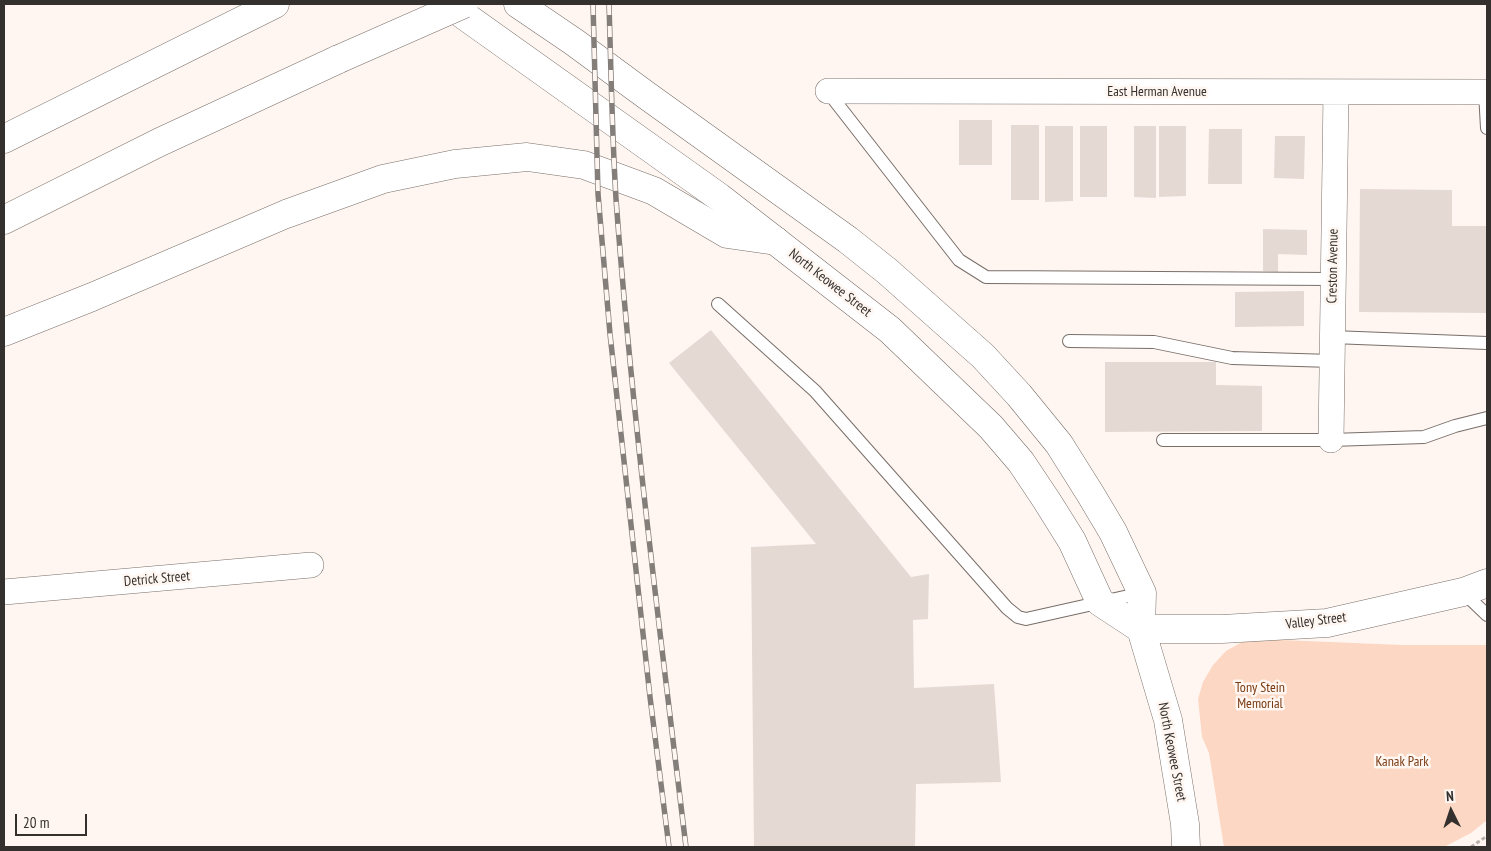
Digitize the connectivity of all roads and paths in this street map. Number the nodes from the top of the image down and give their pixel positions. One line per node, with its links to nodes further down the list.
1 (448, 4): 11 (main road, North Keowee Street)
2 (464, 4): 10 (main road, bridge)
3 (518, 4): 24 (main road, North Keowee Street)
4 (269, 6): 9 (main road)
5 (828, 91): 6 (street, East Herman Avenue); 12 (lane)
6 (1336, 92): 7 (street, East Herman Avenue); 12 (street, Creston Avenue)
7 (1486, 92): 8 (lane)
8 (1487, 128)
9 (4, 139)
10 (4, 220)
11 (776, 241): 14 (main road); 25 (main road, North Keowee Street)
12 (1333, 279): 17 (street, Creston Avenue)
13 (718, 304): 25 (lane)
14 (4, 332)
15 (1069, 341): 17 (lane)
16 (1487, 343): 17 (lane)
17 (1332, 349): 20 (street, Creston Avenue)
18 (1487, 418): 20 (lane)
19 (1162, 440): 20 (lane)
20 (1331, 440)
21 (311, 565): 23 (street, Detrick Street)
22 (1475, 588): 26 (lane); 27 (main road, Valley Street)
23 (4, 592)
24 (1142, 592): 25 (lane); 27 (main road, North Keowee Street)
25 (1100, 602): 27 (main road)
26 (1487, 615)
27 (1141, 629): 29 (main road, North Keowee Street)
28 (1487, 836): 30 (path)
29 (1186, 847)
30 (1471, 847)

